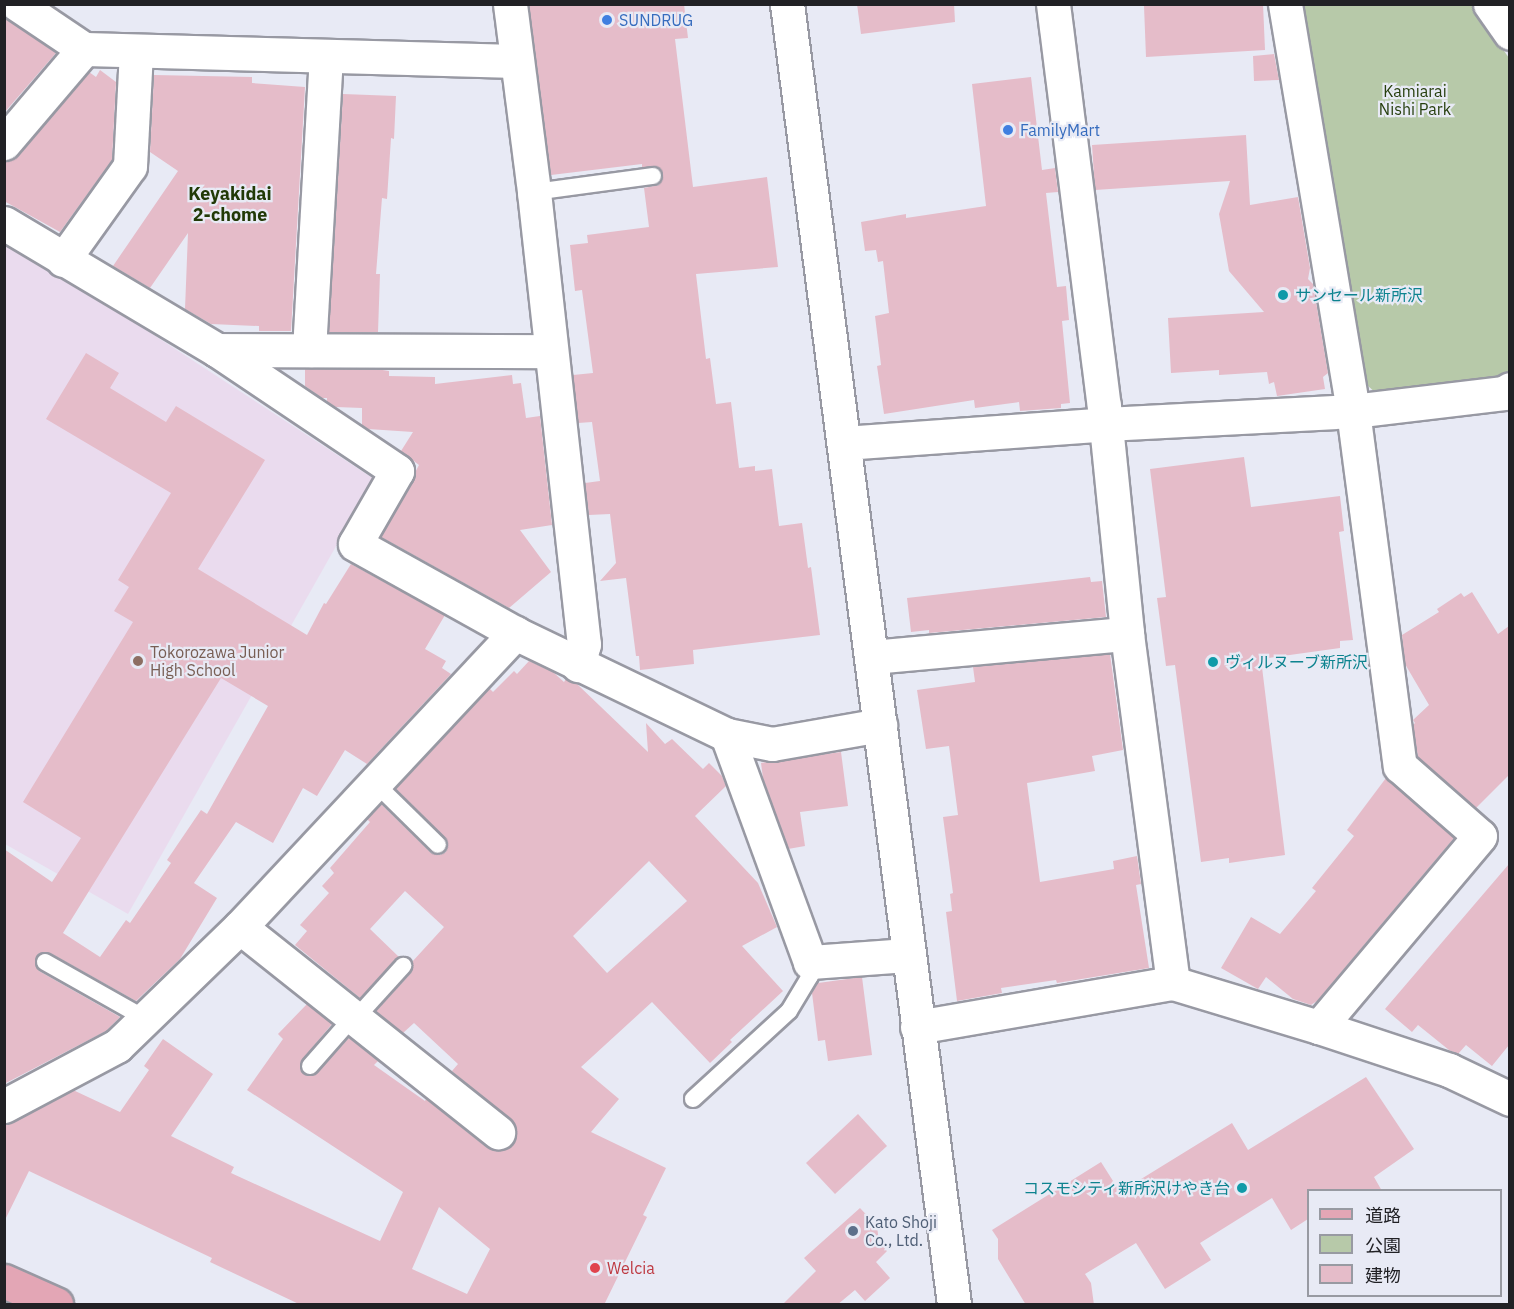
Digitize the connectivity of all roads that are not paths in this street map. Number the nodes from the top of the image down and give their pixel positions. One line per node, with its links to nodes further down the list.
1 (17, 4): 8 (street)
2 (510, 4): 11 (street)
3 (788, 4): 23 (street)
4 (1053, 4): 22 (street)
5 (1285, 4): 21 (street)
6 (1490, 4): 7 (street)
7 (1509, 33)
8 (84, 49): 9 (street); 12 (street)
9 (136, 52): 10 (street); 16 (street)
10 (326, 56): 11 (street); 18 (street)
11 (517, 61): 14 (street)
12 (4, 143)
13 (653, 176): 14 (lane)
14 (534, 192): 19 (street)
15 (4, 223): 16 (street)
16 (63, 261): 17 (street)
17 (217, 350): 18 (street); 24 (street)
18 (309, 350): 19 (street)
19 (551, 351): 27 (street)
20 (1509, 389): 21 (street)
21 (1353, 411): 22 (street); 41 (street)
22 (1106, 424): 23 (street); 25 (street)
23 (844, 443): 26 (street)
24 (515, 633): 27 (street); 30 (street)
25 (1127, 634): 26 (street); 37 (street)
26 (872, 657): 28 (street)
27 (578, 665): 29 (street)
28 (880, 725): 29 (street); 33 (street)
29 (727, 735): 35 (street)
30 (375, 783): 31 (lane); 32 (street)
31 (438, 845)
32 (240, 927): 38 (street); 39 (street)
33 (908, 955): 35 (street); 40 (street)
34 (45, 962): 39 (lane)
35 (810, 962): 44 (lane)
36 (403, 966): 38 (lane)
37 (1173, 983): 40 (street); 41 (street)
38 (354, 1018): 42 (lane); 46 (street)
39 (146, 1019): 45 (street)
40 (917, 1027): 49 (street)
41 (1319, 1027): 43 (street)
42 (310, 1066)
43 (1506, 1090)
44 (693, 1099)
45 (4, 1106)
46 (498, 1132)
47 (4, 1281): 48 (main road)
48 (56, 1305)
49 (954, 1305)

